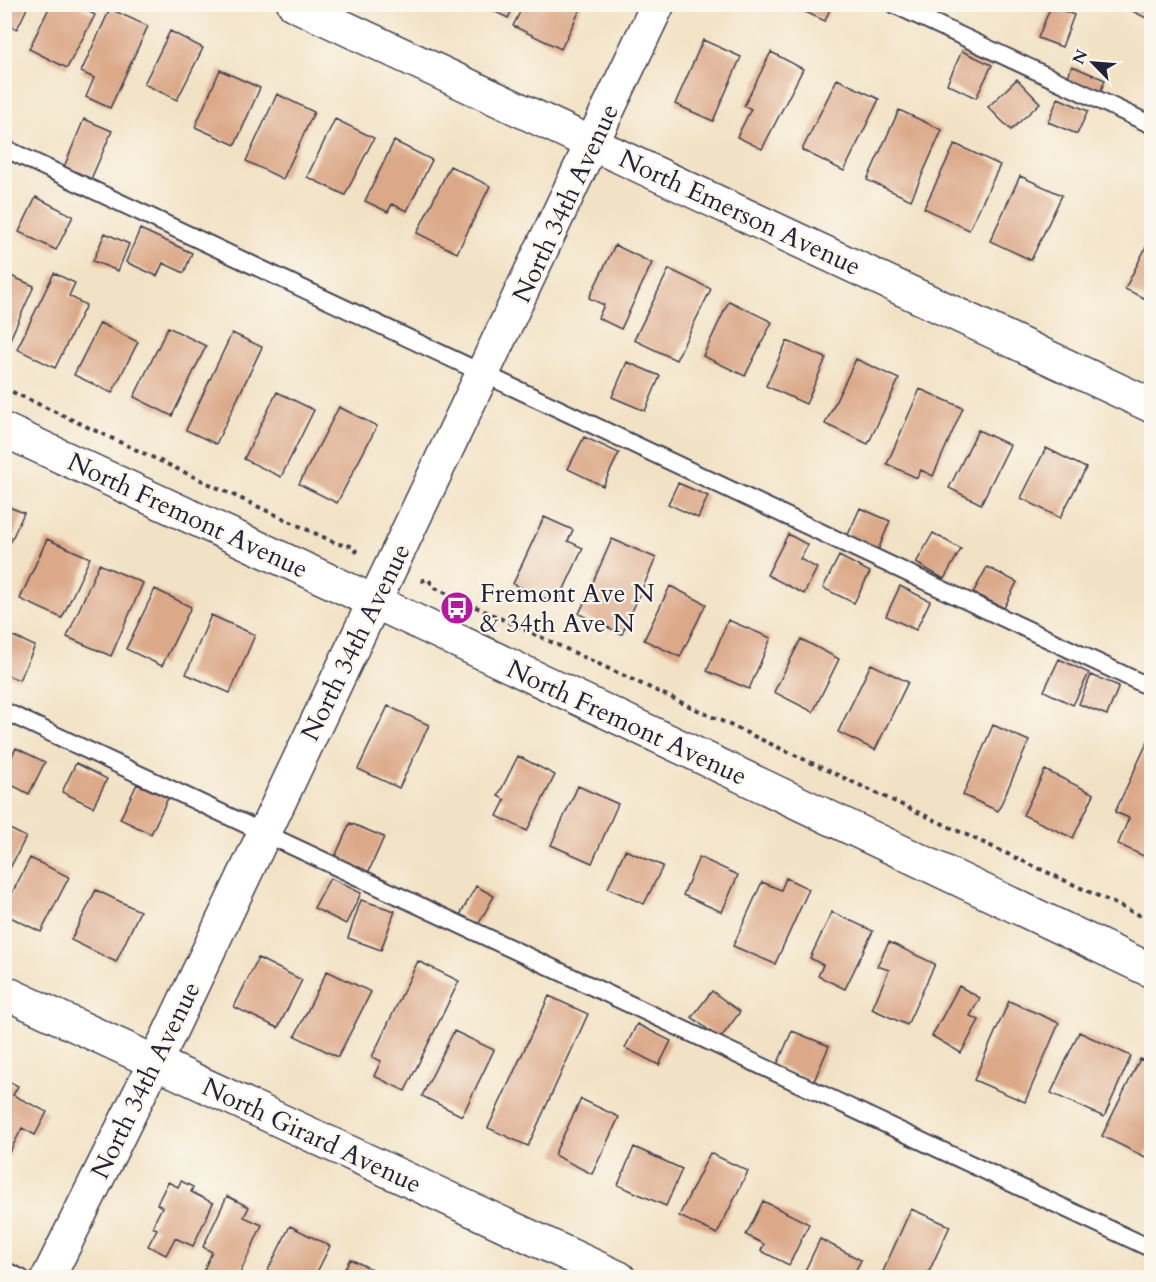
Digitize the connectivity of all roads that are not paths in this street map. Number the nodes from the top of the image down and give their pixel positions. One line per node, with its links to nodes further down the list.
1 (294, 4): 5 (street, North Emerson Avenue)
2 (658, 4): 5 (street, North 34th Avenue)
3 (893, 4): 4 (lane)
4 (1152, 125)
5 (593, 143): 7 (street, North 34th Avenue); 8 (street, North Emerson Avenue)
6 (4, 148): 7 (lane)
7 (484, 373): 10 (street, North 34th Avenue); 11 (lane)
8 (1152, 406)
9 (4, 430): 10 (street, North Fremont Avenue)
10 (375, 602): 13 (street, North 34th Avenue); 14 (street, North Fremont Avenue)
11 (1152, 688)
12 (4, 711): 13 (lane)
13 (264, 834): 16 (street, North 34th Avenue); 17 (lane)
14 (1152, 971)
15 (4, 992): 16 (street, North Girard Avenue)
16 (155, 1063): 20 (street, North 34th Avenue); 21 (street, North Girard Avenue)
17 (1152, 1249)
18 (4, 1270): 19 (lane)
19 (21, 1278)
20 (48, 1278)
21 (619, 1278)

